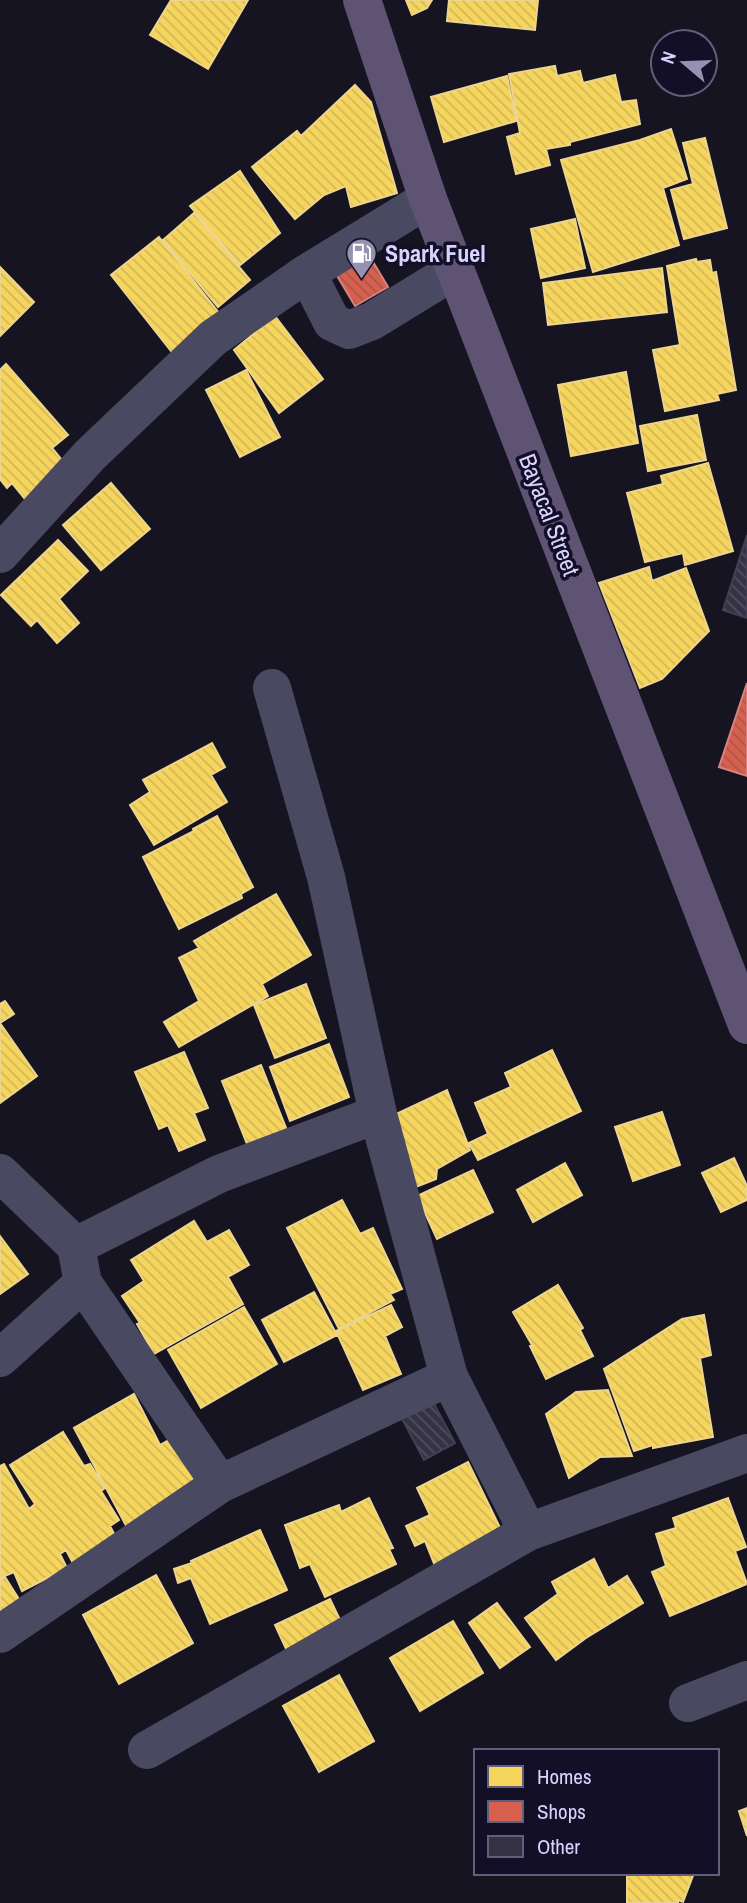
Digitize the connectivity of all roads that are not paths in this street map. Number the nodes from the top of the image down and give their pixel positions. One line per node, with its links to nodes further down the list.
1 (362, 0): 2 (main road, Bayacal Street)
2 (428, 199): 3 (main road, Bayacal Street); 4 (street)
3 (455, 270): 4 (street); 7 (main road, Bayacal Street)
4 (307, 273): 5 (street)
5 (0, 554)
6 (272, 688): 8 (street)
7 (747, 1025)
8 (378, 1114): 10 (street); 13 (street)
9 (0, 1172): 10 (street)
10 (76, 1247): 11 (street)
11 (83, 1283): 12 (street); 15 (street)
12 (0, 1358)
13 (449, 1377): 15 (street); 16 (street)
14 (747, 1453): 16 (street)
15 (220, 1483): 17 (street)
16 (528, 1532): 20 (street)
17 (0, 1634)
18 (747, 1680): 19 (street)
19 (688, 1703)
20 (148, 1749)

